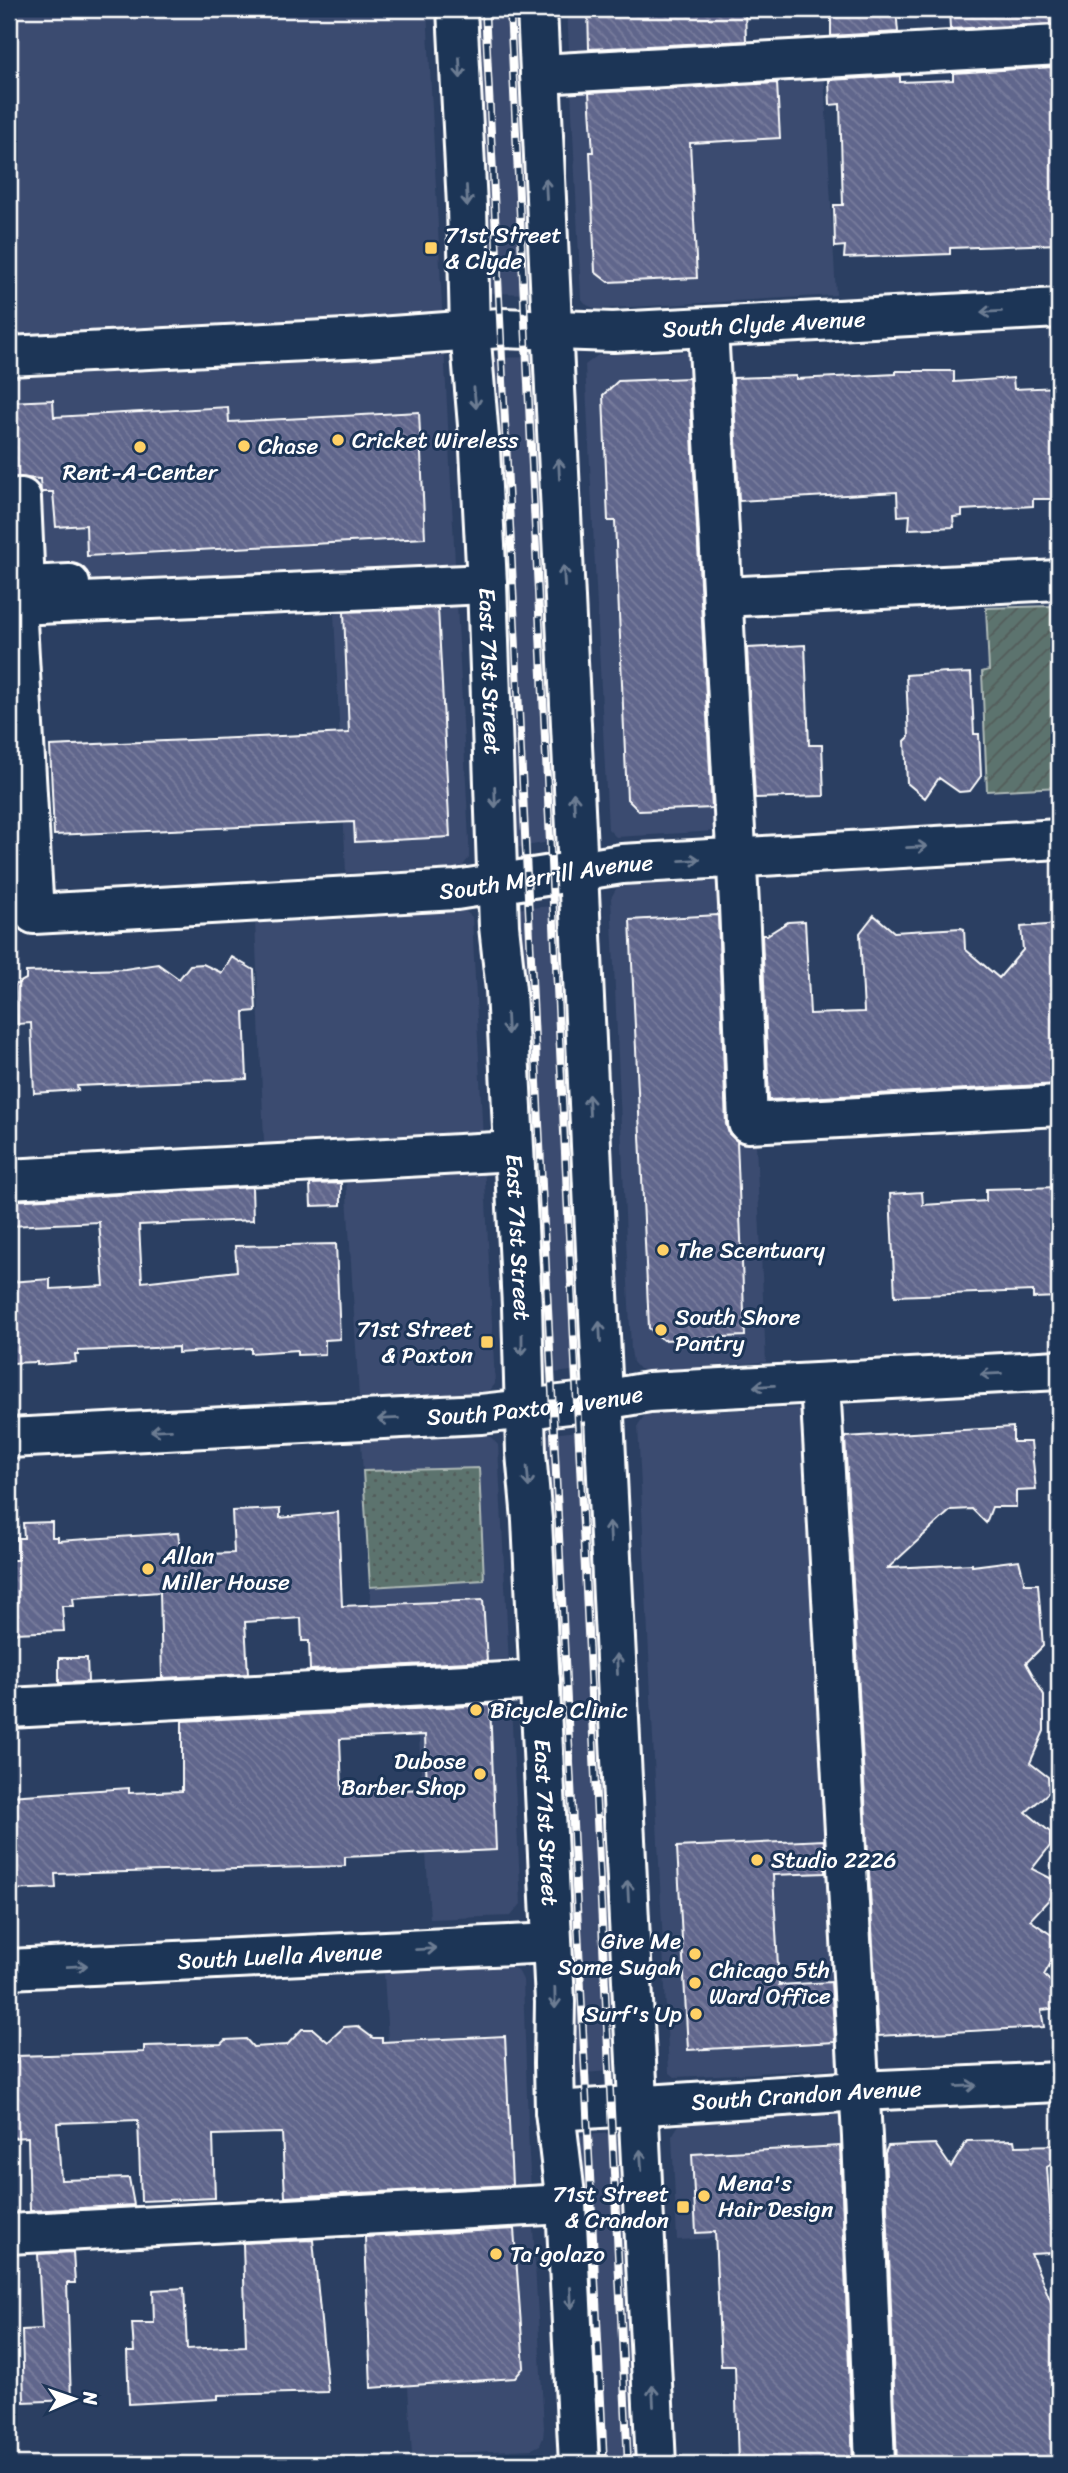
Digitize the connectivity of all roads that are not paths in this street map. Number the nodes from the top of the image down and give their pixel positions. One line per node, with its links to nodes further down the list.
1 (457, 9): 7 (main road, East 71st Street, one-way to 7)
2 (537, 9): 4 (main road)
3 (1059, 45): 4 (main road)
4 (540, 74): 8 (main road, one-way to 4)
5 (1059, 308): 6 (main road, South Clyde Avenue, one-way to 6)
6 (708, 328): 8 (main road, South Clyde Avenue); 13 (main road)
7 (470, 330): 8 (main road, South Clyde Avenue); 9 (main road, South Clyde Avenue); 11 (main road, East 71st Street, one-way to 11)
8 (553, 331): 16 (main road, one-way to 8)
9 (9, 356)
10 (9, 499): 11 (main road)
11 (486, 572): 17 (main road, East 71st Street, one-way to 17); 17 (main road, South Merrill Avenue)
12 (1059, 580): 13 (main road)
13 (723, 597): 15 (main road)
14 (1059, 839): 15 (main road, South Merrill Avenue, one-way to 14)
15 (736, 857): 16 (main road, South Merrill Avenue, one-way to 15); 18 (main road)
16 (579, 871): 17 (main road, South Merrill Avenue); 23 (main road, one-way to 16)
17 (498, 883): 19 (main road, East 71st Street, one-way to 19)
18 (1059, 1106)
19 (514, 1151): 20 (main road); 24 (main road, East 71st Street, one-way to 24)
20 (9, 1179)
21 (1059, 1370): 22 (main road, South Paxton Avenue, one-way to 22)
22 (820, 1383): 23 (main road, South Paxton Avenue, one-way to 23); 31 (main road)
23 (604, 1400): 24 (main road, South Paxton Avenue); 32 (main road, one-way to 23)
24 (524, 1409): 25 (main road, South Paxton Avenue, one-way to 25); 26 (main road, East 71st Street, one-way to 26)
25 (9, 1438)
26 (540, 1681): 27 (main road); 28 (main road, East 71st Street)
27 (9, 1708)
28 (552, 1943): 29 (main road, South Luella Avenue, one-way to 28); 33 (main road, East 71st Street, one-way to 33)
29 (9, 1969)
30 (1059, 2082): 31 (main road, South Crandon Avenue, one-way to 30)
31 (859, 2091): 32 (main road, South Crandon Avenue); 38 (main road)
32 (639, 2106): 33 (main road, South Crandon Avenue); 37 (main road, one-way to 32)
33 (555, 2111): 34 (main road, East 71st Street)
34 (566, 2204): 35 (main road); 36 (main road, East 71st Street, one-way to 36)
35 (9, 2234)
36 (579, 2464)
37 (656, 2464)
38 (875, 2464)

